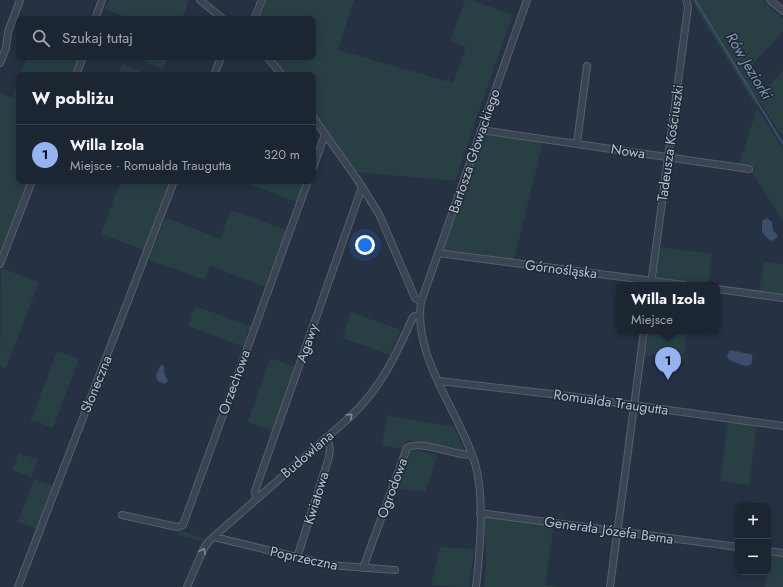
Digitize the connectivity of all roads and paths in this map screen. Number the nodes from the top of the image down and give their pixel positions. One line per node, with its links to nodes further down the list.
1 (20, 0): 15 (street)
2 (102, 0): 9 (street)
3 (200, 0): 10 (street)
4 (262, 0): 11 (street)
5 (527, 0): 21 (street, Bartosza Głowackiego)
6 (686, 0): 24 (street, Tadeusza Kościuszki)
7 (770, 0): 8 (street)
8 (783, 11)
9 (96, 16)
10 (219, 16)
11 (255, 16)
12 (82, 60): 17 (street)
13 (220, 60): 18 (street)
14 (270, 60): 19 (street)
15 (0, 63)
16 (587, 66): 23 (street)
17 (77, 72)
18 (215, 72)
19 (280, 72)
20 (316, 121): 22 (street)
21 (481, 130): 23 (street, Nowa); 31 (street, Bartosza Głowackiego)
22 (325, 134): 25 (street); 30 (street)
23 (577, 143): 24 (street, Nowa)
24 (668, 157): 26 (street, Nowa); 34 (street, Tadeusza Kościuszki)
25 (316, 160)
26 (749, 168)
27 (31, 184): 32 (street)
28 (173, 184): 56 (street, Słoneczna)
29 (307, 184): 47 (street, Orzechowa)
30 (362, 187): 37 (street); 45 (street, Agawy)
31 (438, 253): 33 (street, Górnośląska); 37 (street, Bartosza Głowackiego)
32 (0, 264)
33 (644, 282)
34 (651, 282)
35 (720, 289): 36 (street)
36 (783, 298)
37 (421, 302): 38 (street, Bartosza Głowackiego)
38 (420, 314): 40 (street, Bartosza Głowackiego); 43 (street, Budowlana, one-way to 38)
39 (644, 334): 41 (street)
40 (439, 381): 41 (street, Romualda Traugutta); 44 (street, Bartosza Głowackiego)
41 (634, 405): 42 (street, Romualda Traugutta); 48 (street)
42 (783, 426)
43 (327, 437): 45 (street, Budowlana); 53 (street, Kwiatowa)
44 (472, 455): 46 (street, Bartosza Głowackiego); 54 (street, Ogrodowa)
45 (256, 498): 49 (street, Budowlana)
46 (480, 513): 48 (street, Generała Józefa Bema); 58 (street, Bartosza Głowackiego)
47 (122, 515)
48 (617, 531): 50 (street, Generała Józefa Bema); 59 (street)
49 (214, 537): 53 (street, Poprzeczna); 57 (street, Budowlana, one-way to 49)
50 (735, 547)
51 (771, 551): 52 (street)
52 (783, 553)
53 (297, 558): 54 (street, Poprzeczna)
54 (363, 568): 55 (street, Poprzeczna)
55 (395, 570)
56 (18, 587)
57 (187, 587)
58 (476, 587)
59 (610, 587)

